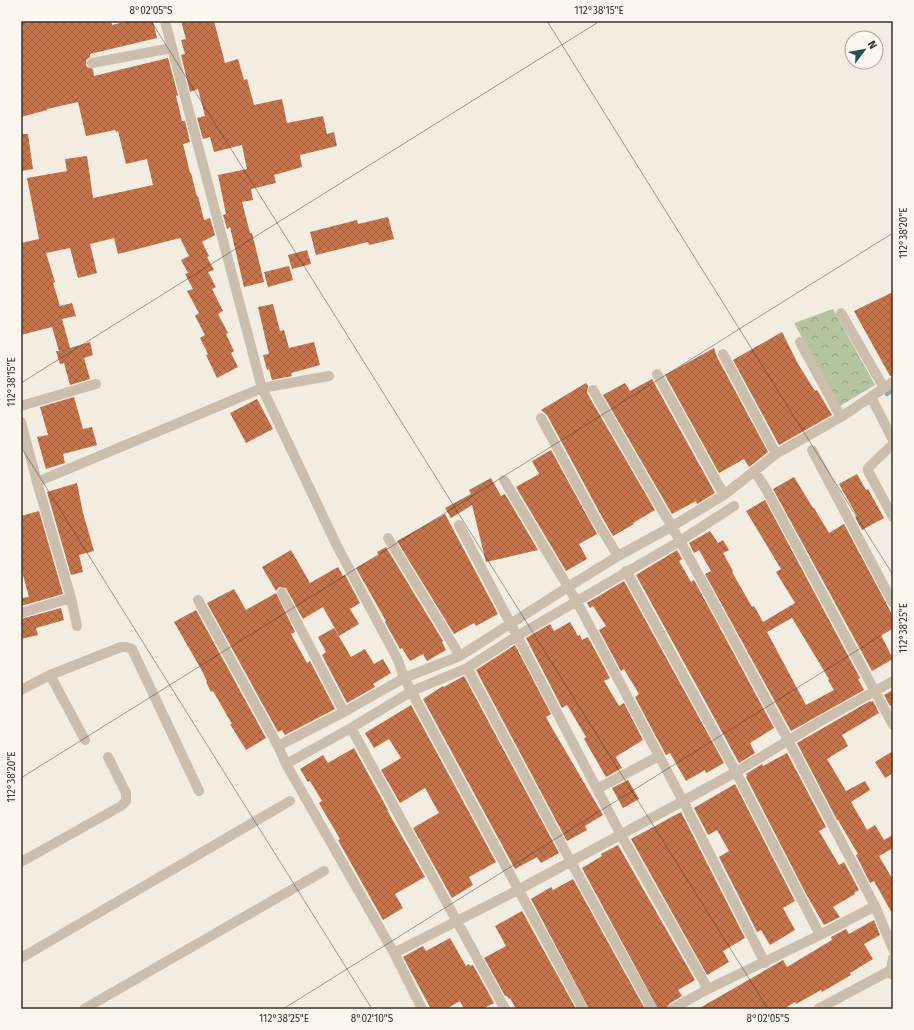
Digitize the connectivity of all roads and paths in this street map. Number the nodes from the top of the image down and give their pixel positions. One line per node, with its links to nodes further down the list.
1 (165, 21): 2 (street)
2 (172, 48): 3 (street); 11 (street)
3 (92, 63)
4 (841, 313): 10 (street)
5 (800, 342): 15 (street)
6 (724, 354): 21 (street)
7 (657, 374): 25 (street)
8 (329, 376): 11 (street)
9 (96, 384): 14 (street)
10 (889, 385): 13 (street)
11 (262, 388): 24 (street); 47 (street)
12 (593, 390): 29 (street)
13 (871, 397): 15 (street); 18 (street)
14 (21, 406)
15 (841, 417): 21 (street)
16 (541, 418): 32 (street)
17 (21, 422): 24 (street)
18 (893, 440)
19 (893, 444): 27 (street)
20 (812, 450): 39 (street)
21 (776, 454): 22 (street)
22 (755, 472): 25 (street); 51 (street)
23 (504, 480): 34 (street)
24 (37, 482): 36 (street)
25 (724, 495): 29 (street)
26 (734, 506): 31 (street)
27 (893, 517)
28 (459, 525): 41 (street)
29 (671, 527): 31 (street); 32 (street)
30 (388, 538): 44 (street)
31 (680, 541): 33 (street); 56 (street)
32 (618, 556): 34 (street)
33 (626, 571): 38 (street); 61 (street)
34 (568, 587): 38 (street); 41 (street)
35 (282, 593): 52 (street)
36 (71, 598): 40 (street); 42 (street)
37 (198, 600): 57 (street)
38 (577, 602): 43 (street); 58 (street)
39 (893, 603)
40 (21, 613)
41 (511, 624): 43 (street); 44 (street)
42 (77, 626)
43 (517, 636): 45 (street); 62 (street)
44 (460, 656): 47 (street)
45 (466, 668): 50 (street); 68 (street)
46 (50, 675): 49 (street); 55 (street); 63 (street)
47 (404, 678): 50 (street); 52 (street)
48 (893, 681): 51 (street)
49 (21, 690)
50 (412, 691): 54 (street); 70 (street)
51 (875, 692): 53 (street); 56 (street)
52 (344, 712): 57 (street)
53 (893, 725)
54 (351, 728): 60 (street); 72 (street)
55 (85, 740)
56 (788, 740): 61 (street); 71 (street)
57 (278, 746): 60 (street)
58 (659, 756): 62 (street); 65 (street)
59 (108, 757): 67 (street)
60 (286, 764): 75 (street)
61 (736, 772): 65 (street); 73 (street)
62 (597, 789): 66 (street)
63 (199, 791)
64 (290, 801): 76 (street)
65 (683, 802): 66 (street); 78 (street)
66 (621, 835): 68 (street); 80 (street)
67 (21, 862)
68 (571, 862): 70 (street); 85 (street)
69 (324, 871): 81 (street)
70 (518, 890): 72 (street); 84 (street)
71 (875, 906): 73 (street); 74 (street)
72 (457, 921): 75 (street); 83 (street)
73 (820, 936): 78 (street)
74 (893, 949)
75 (394, 953): 82 (street)
76 (21, 958)
77 (893, 958): 79 (street)
78 (766, 962): 80 (street)
79 (892, 971): 87 (street)
80 (708, 989): 86 (street)
81 (84, 1009)
82 (422, 1009)
83 (505, 1009)
84 (583, 1009)
85 (652, 1009)
86 (672, 1009)
87 (818, 1009)

